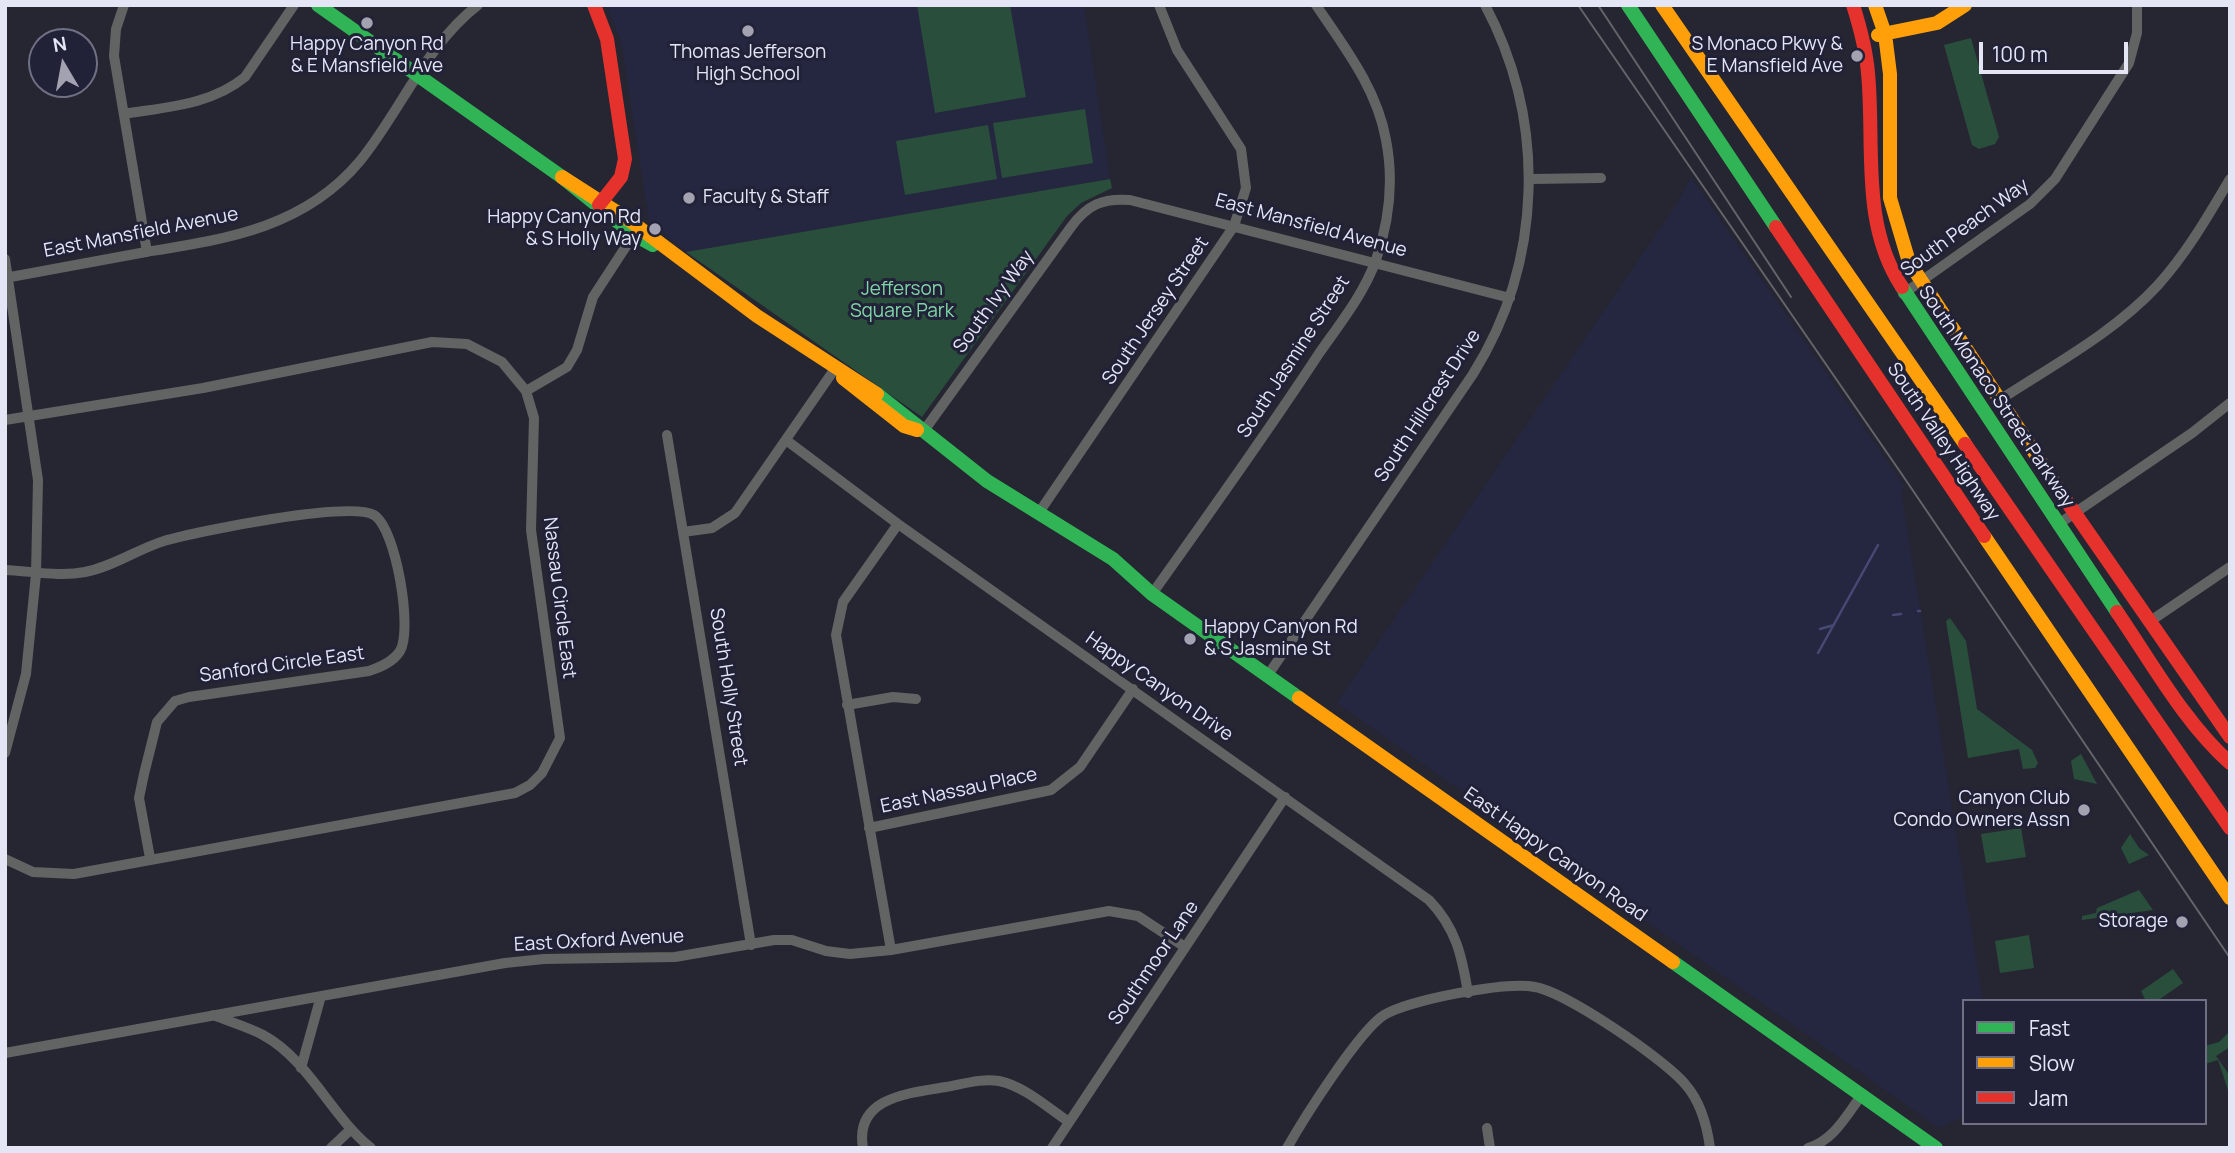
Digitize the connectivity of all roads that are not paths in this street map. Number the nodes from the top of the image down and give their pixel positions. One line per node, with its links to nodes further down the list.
1 (124, 5): 18 (street)
2 (294, 5): 18 (street)
3 (318, 5): 17 (main road, East Happy Canyon Road)
4 (478, 5): 17 (street, East Mansfield Avenue)
5 (594, 5): 23 (main road)
6 (1159, 5): 24 (street, South Jersey Street)
7 (1316, 5): 28 (street, South Jasmine Street)
8 (1485, 5): 20 (street, South Hillcrest Drive)
9 (1628, 5): 66 (main road, South Valley Highway)
10 (1662, 5): 63 (main road, South Valley Highway)
11 (1853, 5): 16 (main road, South Monaco Street Parkway)
12 (1875, 5): 15 (main road, South Monaco Street Parkway)
13 (1965, 5): 15 (main road)
14 (2137, 5): 30 (street, South Peach Way)
15 (1885, 34): 16 (main road); 30 (main road, South Monaco Street Parkway)
16 (1864, 38): 31 (main road, South Monaco Street Parkway)
17 (418, 76): 23 (main road, East Happy Canyon Road); 26 (street, East Mansfield Avenue)
18 (124, 114): 26 (street)
19 (1601, 178): 20 (street)
20 (1530, 179): 32 (street, South Hillcrest Drive)
21 (2230, 179): 35 (street)
22 (1101, 200): 24 (street, East Mansfield Avenue); 39 (street, South Ivy Way)
23 (601, 204): 25 (main road, East Happy Canyon Road)
24 (1234, 226): 28 (street, East Mansfield Avenue); 43 (street, South Jersey Street)
25 (637, 230): 33 (main road, East Happy Canyon Road); 34 (street)
26 (147, 252): 29 (street, East Mansfield Avenue)
27 (5, 259): 29 (street)
28 (1375, 263): 32 (street, East Mansfield Avenue); 50 (street, South Jasmine Street)
29 (7, 277): 37 (street)
30 (1920, 282): 31 (street, South Peach Way); 35 (main road, South Monaco Street Parkway)
31 (1903, 294): 45 (main road, South Monaco Street Parkway)
32 (1510, 298): 52 (street, South Hillcrest Drive)
33 (834, 370): 39 (main road, East Happy Canyon Road); 41 (street)
34 (526, 391): 37 (street, Nassau Circle East); 64 (street, Nassau Circle East)
35 (1998, 401): 42 (main road, South Monaco Street Parkway)
36 (2230, 403): 42 (street)
37 (31, 415): 38 (street, Nassau Circle East); 49 (street)
38 (5, 420)
39 (923, 432): 43 (main road, East Happy Canyon Road)
40 (667, 435): 46 (street, South Holly Street)
41 (786, 440): 44 (street, Happy Canyon Drive); 46 (street)
42 (2075, 513): 45 (street); 51 (main road, South Monaco Street Parkway)
43 (1038, 514): 50 (main road, East Happy Canyon Road)
44 (898, 524): 53 (street, Happy Canyon Drive); 55 (street)
45 (2057, 525): 58 (main road, South Monaco Street Parkway)
46 (682, 532): 67 (street, South Holly Street)
47 (2230, 567): 51 (street)
48 (5, 570): 49 (street, Sanford Circle East)
49 (36, 574): 56 (street); 64 (street, Sanford Circle East)
50 (1152, 594): 52 (main road, East Happy Canyon Road)
51 (2149, 622): 57 (main road, South Monaco Street Parkway)
52 (1268, 676): 75 (main road, East Happy Canyon Road)
53 (1133, 689): 61 (street, Happy Canyon Drive); 62 (street, East Nassau Place)
54 (916, 699): 55 (street)
55 (847, 705): 62 (street)
56 (9, 724): 59 (street)
57 (2229, 735): 58 (street)
58 (2213, 748): 60 (main road, South Monaco Street Parkway)
59 (5, 753)
60 (2230, 763)
61 (1285, 797): 68 (street, Southmoor Lane); 70 (street, Happy Canyon Drive)
62 (869, 828): 69 (street)
63 (2230, 828)
64 (150, 858): 65 (street, Nassau Circle East)
65 (5, 859)
66 (2230, 898)
67 (751, 945): 69 (street, East Oxford Avenue); 71 (street, East Oxford Avenue)
68 (1185, 947): 69 (street, East Oxford Avenue); 76 (street, Southmoor Lane)
69 (891, 950)
70 (1468, 993): 83 (street); 85 (street)
71 (321, 996): 72 (street, East Oxford Avenue); 74 (street)
72 (213, 1015): 73 (street, East Oxford Avenue); 74 (street)
73 (5, 1053)
74 (301, 1068): 78 (street)
75 (1861, 1096): 86 (street); 87 (main road, East Happy Canyon Road)
76 (1069, 1122): 81 (street); 82 (street, Southmoor Lane)
77 (1487, 1128): 84 (street)
78 (349, 1131): 79 (street); 80 (street)
79 (331, 1148)
80 (371, 1148)
81 (863, 1148)
82 (1052, 1148)
83 (1287, 1148)
84 (1490, 1148)
85 (1710, 1148)
86 (1808, 1148)
87 (1936, 1148)

